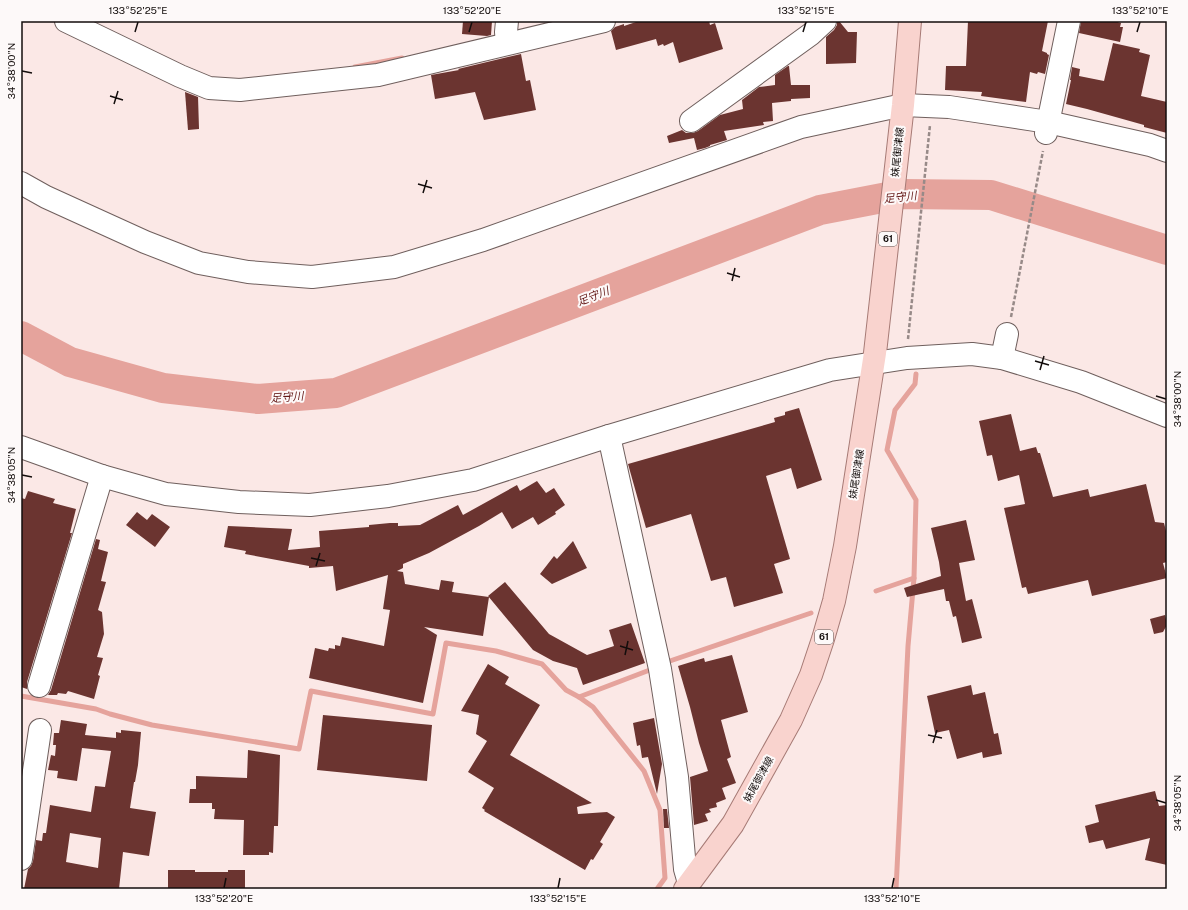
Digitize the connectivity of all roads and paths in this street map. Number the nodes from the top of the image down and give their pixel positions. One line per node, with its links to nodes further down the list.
1 (66, 21): 6 (street)
2 (604, 21): 6 (street)
3 (825, 21): 8 (street)
4 (910, 21): 7 (main road, 妹尾御津線 / 61)
5 (1069, 21): 10 (street)
6 (507, 34)
7 (902, 115): 10 (street); 12 (street); 15 (main road, 妹尾御津線 / 61)
8 (691, 122)
9 (931, 122): 14 (path)
10 (1047, 127): 11 (street); 13 (path)
11 (1167, 151)
12 (21, 183)
13 (1007, 334): 16 (street)
14 (908, 342)
15 (874, 358): 16 (street); 18 (street); 24 (main road, 妹尾御津線 / 61)
16 (1002, 358): 17 (street)
17 (1167, 416)
18 (609, 436): 20 (street); 24 (street)
19 (22, 453): 20 (street)
20 (102, 476): 21 (street)
21 (39, 686)
22 (40, 730): 23 (street)
23 (21, 859)
24 (687, 886)

